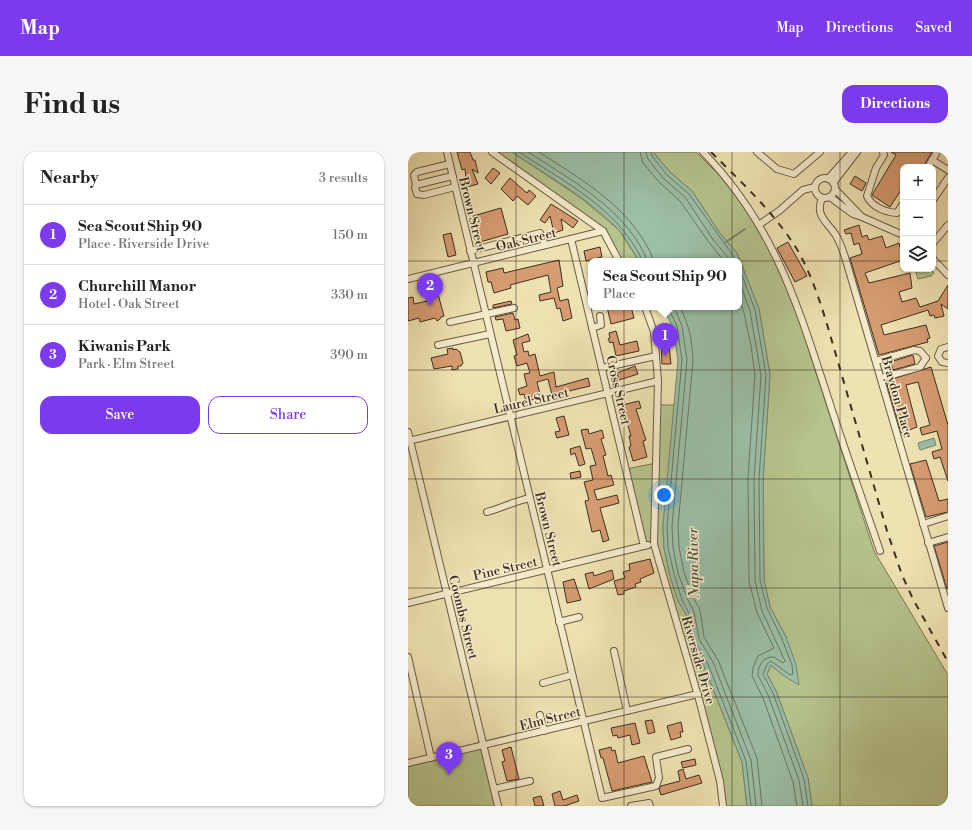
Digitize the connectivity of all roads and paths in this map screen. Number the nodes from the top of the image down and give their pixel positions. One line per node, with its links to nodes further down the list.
1 (447, 152): 11 (street, Brown Street)
2 (492, 152): 30 (street)
3 (703, 152): 28 (street)
4 (820, 152): 9 (street)
5 (852, 152): 16 (street)
6 (857, 152): 16 (street)
7 (883, 152): 25 (street)
8 (936, 152): 10 (street)
9 (760, 153)
10 (932, 160): 12 (street); 13 (street)
11 (450, 164): 14 (street, Brown Street); 17 (street)
12 (930, 164)
13 (948, 170)
14 (452, 176): 17 (street); 18 (street, Brown Street)
15 (948, 178): 20 (street)
16 (832, 184): 19 (street); 21 (street); 27 (street)
17 (416, 185): 18 (street)
18 (455, 187): 35 (street, Brown Street)
19 (815, 187): 23 (street); 28 (street)
20 (946, 187): 22 (street)
21 (830, 197): 23 (street); 27 (street)
22 (936, 197)
23 (822, 198): 53 (street, Braydon Place)
24 (900, 208): 25 (street)
25 (897, 213): 26 (street)
26 (900, 216)
27 (862, 217): 31 (street)
28 (760, 224): 70 (street)
29 (948, 225): 33 (street)
30 (603, 231): 32 (street, Oak Street); 36 (street)
31 (900, 234)
32 (571, 239): 34 (street, Oak Street); 46 (street, Cross Street)
33 (936, 239)
34 (545, 245): 35 (street); 38 (street, Oak Street)
35 (470, 251): 38 (street, Brown Street)
36 (618, 258)
37 (936, 262): 39 (street)
38 (473, 263): 40 (street, Oak Street); 43 (street, Brown Street)
39 (948, 274)
40 (408, 279)
41 (514, 308): 43 (street)
42 (646, 310): 50 (street, Riverside Drive)
43 (486, 314): 45 (street); 47 (street, Brown Street)
44 (600, 316): 46 (street)
45 (450, 322)
46 (592, 328): 55 (street, Cross Street)
47 (490, 334): 48 (street); 59 (street, Brown Street)
48 (438, 345)
49 (947, 346): 51 (street)
50 (656, 356): 55 (street); 57 (street, Riverside Drive)
51 (938, 356): 52 (street); 54 (street)
52 (926, 358): 53 (street); 56 (street)
53 (876, 361): 56 (street, Braydon Place)
54 (948, 363)
55 (602, 368): 58 (street, Cross Street)
56 (881, 378): 65 (street, Braydon Place)
57 (658, 381): 58 (street, Laurel Street); 67 (street, Riverside Drive)
58 (608, 393): 59 (street, Laurel Street); 69 (street, Cross Street)
59 (510, 417): 61 (street, Laurel Street); 62 (street, Brown Street)
60 (408, 432): 61 (street, Coombs Street)
61 (409, 441): 72 (street, Coombs Street)
62 (530, 498): 63 (street); 71 (street, Brown Street)
63 (487, 512)
64 (948, 516): 65 (street)
65 (922, 524): 68 (street, Braydon Place)
66 (948, 538): 68 (street)
67 (654, 544): 69 (street, Pine Street); 81 (street, Riverside Drive)
68 (928, 544): 74 (street, Braydon Place)
69 (644, 546): 71 (street, Pine Street)
70 (880, 551)
71 (547, 570): 72 (street, Pine Street); 76 (street, Brown Street)
72 (447, 594): 73 (street, Pine Street); 86 (street, Coombs Street)
73 (408, 603)
74 (948, 608)
75 (579, 617): 76 (street)
76 (559, 622): 79 (street, Brown Street)
77 (614, 651): 82 (street)
78 (408, 657): 88 (street)
79 (572, 675): 80 (street); 84 (street, Brown Street)
80 (543, 683)
81 (698, 694): 82 (street, Elm Street); 95 (street, Riverside Drive)
82 (627, 711): 84 (street, Elm Street)
83 (540, 715): 85 (street)
84 (583, 721): 85 (street, Elm Street); 87 (street, Brown Street)
85 (544, 731): 86 (street, Elm Street)
86 (484, 746): 88 (street, Elm Street); 91 (street, Coombs Street)
87 (688, 749)
88 (431, 758): 89 (street, Elm Street)
89 (408, 763)
90 (530, 781): 91 (street)
91 (494, 789): 92 (street, Coombs Street)
92 (498, 806)
93 (633, 806): 94 (street)
94 (650, 806)
95 (724, 806)

